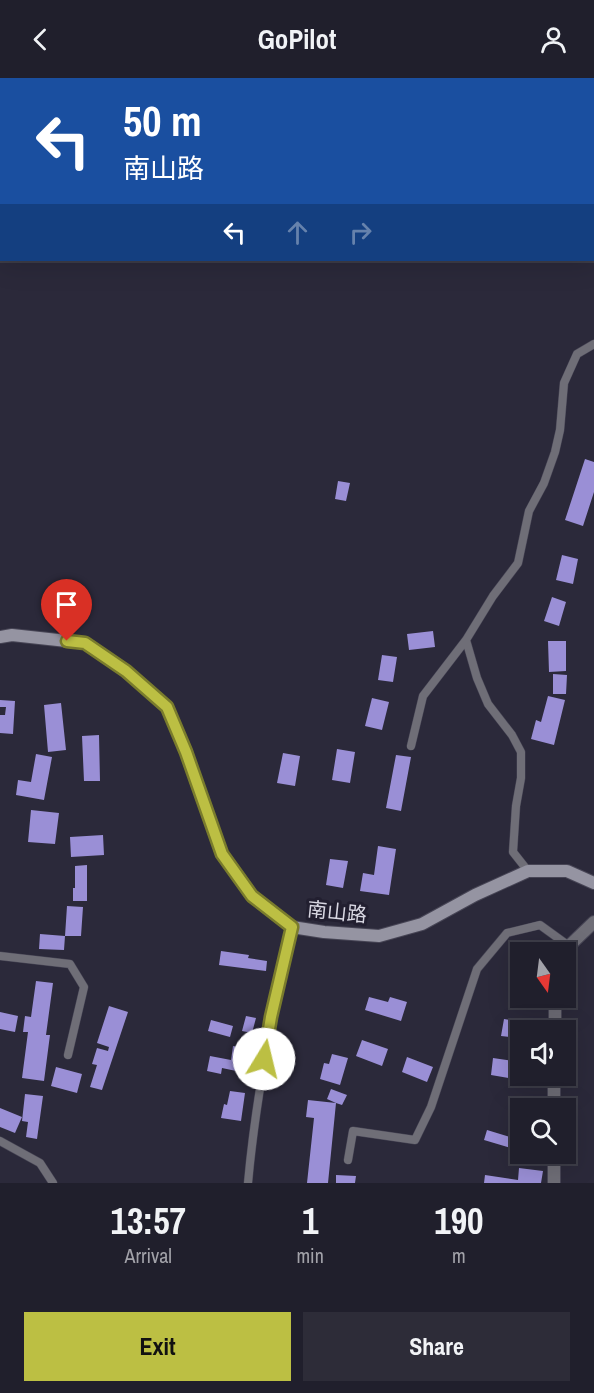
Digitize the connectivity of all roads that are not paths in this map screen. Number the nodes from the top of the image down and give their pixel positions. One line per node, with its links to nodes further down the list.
1 (594, 344): 3 (lane)
2 (0, 637): 8 (street, 南山路)
3 (466, 640): 4 (lane); 5 (lane)
4 (411, 746)
5 (528, 871): 6 (street, 南山路); 8 (street, 南山路)
6 (594, 883)
7 (594, 922): 10 (street)
8 (292, 927): 17 (lane)
9 (558, 942): 14 (lane)
10 (575, 942)
11 (0, 956): 12 (lane)
12 (68, 1055)
13 (0, 1141): 16 (lane)
14 (348, 1161)
15 (554, 1164): 18 (street)
16 (53, 1183)
17 (248, 1183)
18 (554, 1183)

